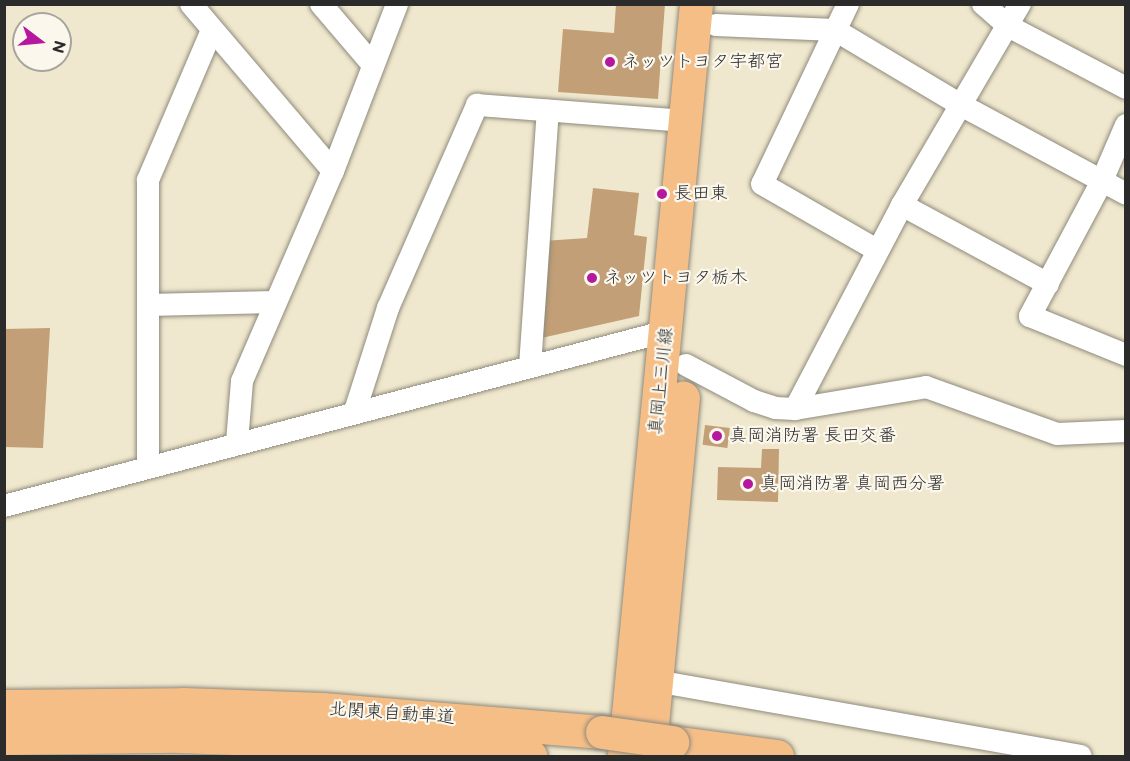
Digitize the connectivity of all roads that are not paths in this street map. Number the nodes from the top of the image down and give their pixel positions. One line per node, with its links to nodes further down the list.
1 (191, 4): 9 (street)
2 (321, 4): 11 (street)
3 (397, 4): 11 (street)
4 (848, 4): 10 (street)
5 (983, 4): 8 (street)
6 (1020, 4): 8 (street)
7 (710, 11): 10 (street); 15 (main road, 真岡上三川線); 27 (main road, 真岡上三川線)
8 (1008, 26): 12 (street); 13 (street)
9 (212, 30): 17 (street); 24 (street)
10 (835, 30): 13 (street); 21 (street)
11 (372, 64): 17 (street)
12 (1125, 88)
13 (961, 105): 18 (street); 20 (street)
14 (548, 111): 15 (street); 28 (street); 30 (street)
15 (687, 121): 25 (main road, 真岡上三川線)
16 (1125, 125): 18 (street)
17 (333, 171): 23 (street)
18 (1101, 183): 19 (street); 22 (street)
19 (1125, 194)
20 (902, 205): 21 (street); 22 (street)
21 (877, 250): 29 (street)
22 (1048, 284): 26 (street)
23 (274, 303): 24 (street); 32 (street)
24 (148, 305): 33 (street)
25 (667, 331): 28 (street); 40 (main road, 真岡上三川線)
26 (1125, 355)
27 (686, 365): 29 (street); 35 (main road, 真岡上三川線)
28 (530, 366): 30 (street)
29 (795, 409): 31 (street)
30 (355, 411): 32 (street)
31 (1125, 431)
32 (237, 442): 33 (street)
33 (148, 466): 34 (street)
34 (4, 506)
35 (656, 681): 38 (main road, 真岡上三川線); 42 (street)
36 (4, 706): 38 (main road, 北関東自動車道, bridge)
37 (4, 738): 39 (main road, 北関東自動車道)
38 (660, 749): 41 (main road, 北関東自動車道)
39 (530, 756)
40 (624, 756)
41 (777, 756)
42 (1080, 756)

